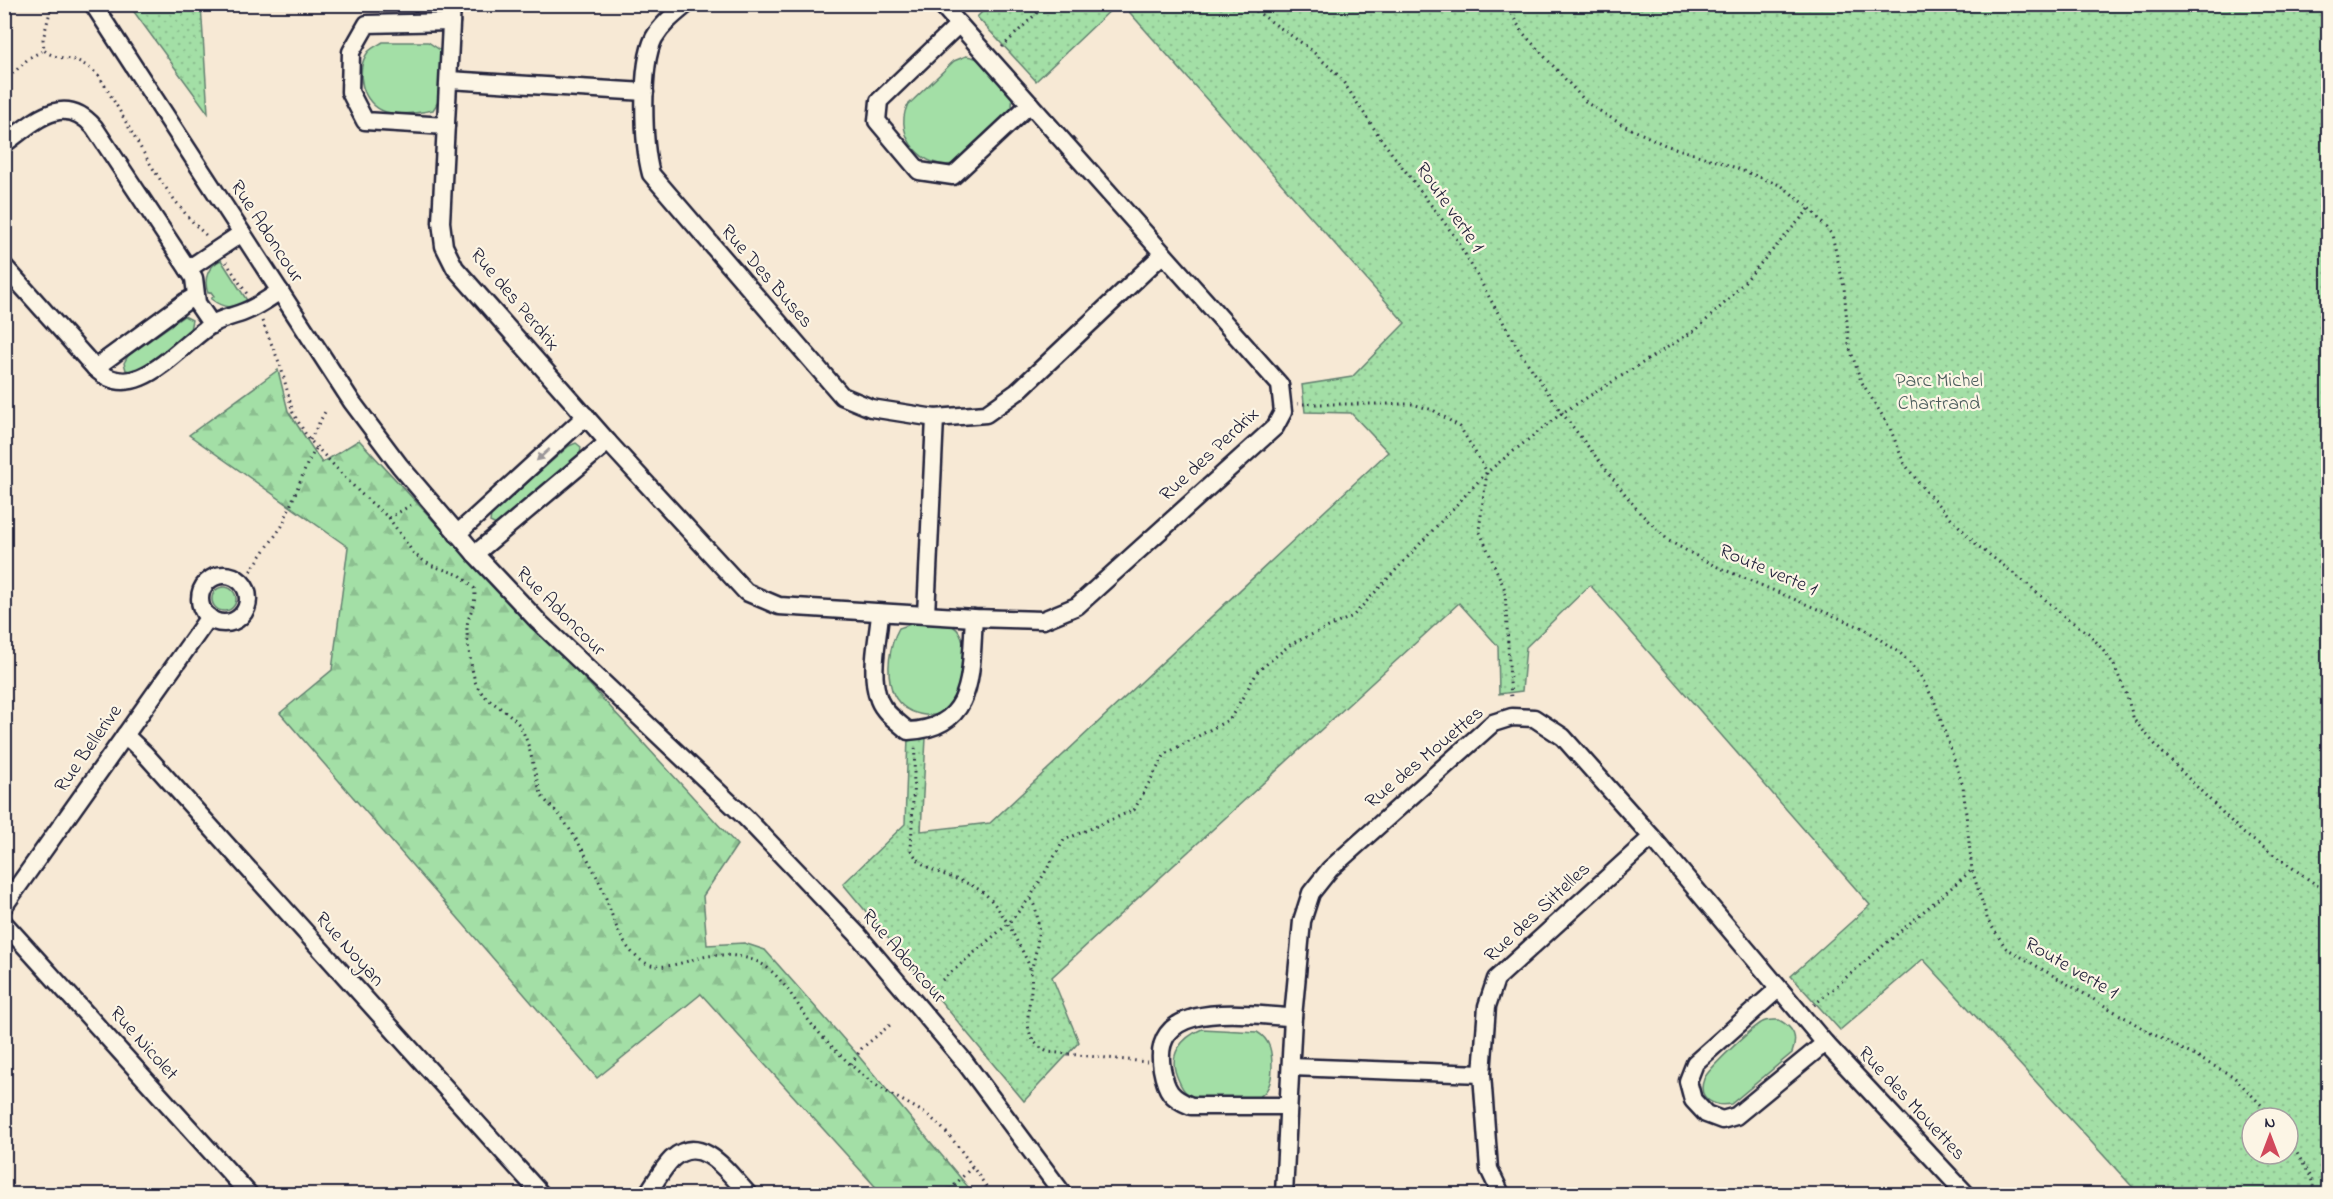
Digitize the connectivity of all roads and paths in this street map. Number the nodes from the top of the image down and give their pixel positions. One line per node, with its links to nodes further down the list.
1 (52, 4): 11 (path)
2 (93, 4): 20 (street, Rue Adoncour)
3 (452, 4): 9 (street, Rue des Perdrix)
4 (687, 4): 15 (street, Rue Des Buses)
5 (941, 4): 10 (street, Rue des Perdrix)
6 (1046, 4): 12 (path)
7 (1246, 4): 34 (path, Route verte 1)
8 (1505, 4): 19 (path)
9 (451, 22): 13 (street, Rue des Perdrix); 17 (street)
10 (959, 24): 12 (street, Rue des Perdrix); 16 (street)
11 (44, 50): 14 (path); 21 (path)
12 (990, 59): 16 (street, Rue des Perdrix)
13 (449, 80): 15 (street); 17 (street, Rue des Perdrix)
14 (4, 82)
15 (645, 92): 36 (street, Rue Des Buses)
16 (1030, 104): 22 (street, Rue des Perdrix)
17 (446, 126): 35 (street, Rue des Perdrix)
18 (4, 144): 25 (street)
19 (1810, 208): 34 (path); 57 (path)
20 (242, 232): 25 (street); 26 (street, Rue Adoncour)
21 (211, 240)
22 (1163, 254): 32 (street, Rue des Perdrix); 36 (street, Rue Des Buses)
23 (224, 258): 28 (path)
24 (4, 266): 31 (street)
25 (188, 268): 27 (street)
26 (280, 291): 30 (street); 43 (street, Rue Adoncour)
27 (196, 296): 30 (street); 31 (street)
28 (250, 298)
29 (261, 317): 37 (path)
30 (212, 325): 31 (street)
31 (94, 368)
32 (1283, 404): 40 (path); 51 (street, Rue des Perdrix)
33 (326, 410): 37 (path)
34 (1562, 413): 40 (path); 56 (path, Route verte 1)
35 (586, 416): 38 (street, Rue des Perdrix); 43 (street, one-way to 43)
36 (935, 418): 49 (street)
37 (310, 440): 39 (path)
38 (608, 442): 44 (street); 48 (street, Rue des Perdrix)
39 (316, 447): 42 (path); 45 (path)
40 (1487, 472): 52 (path); 58 (path)
41 (411, 505): 42 (path)
42 (389, 518): 47 (path)
43 (457, 534): 44 (street, Rue Adoncour)
44 (476, 554): 84 (street, Rue Adoncour)
45 (247, 576)
46 (480, 583): 47 (path)
47 (474, 588): 70 (path)
48 (880, 614): 49 (street, Rue des Perdrix); 53 (street)
49 (926, 615): 51 (street, Rue des Perdrix)
50 (209, 617): 54 (street, Rue Bellerive)
51 (974, 618): 53 (street)
52 (1512, 717): 55 (street, Rue des Mouettes); 66 (street, Rue des Mouettes)
53 (916, 731): 61 (path)
54 (125, 735): 59 (street, Rue Bellerive); 79 (street, Rue Noyan)
55 (1652, 837): 64 (street, Rue des Mouettes); 72 (street, Rue des Sittelles)
56 (1972, 870): 65 (path); 74 (path, Route verte 1)
57 (2328, 893)
58 (1030, 898): 61 (path); 62 (path)
59 (4, 906)
60 (4, 923): 78 (street, Rue Nicolet)
61 (1008, 924): 62 (path); 63 (path)
62 (1031, 970): 69 (path)
63 (942, 980)
64 (1778, 989): 65 (street, Rue des Mouettes); 68 (street)
65 (1801, 1016): 68 (street, Rue des Mouettes)
66 (1293, 1017): 69 (street); 71 (street, Rue des Mouettes)
67 (890, 1025): 70 (path)
68 (1825, 1043): 77 (street, Rue des Mouettes)
69 (1161, 1063): 73 (street)
70 (851, 1064): 76 (path)
71 (1291, 1067): 72 (street); 73 (street, Rue des Mouettes)
72 (1482, 1074): 86 (street, Rue des Sittelles)
73 (1287, 1106): 85 (street, Rue des Mouettes)
74 (2263, 1106)
75 (2300, 1158): 87 (path)
76 (972, 1167): 82 (path); 83 (path)
77 (1958, 1192)
78 (249, 1194)
79 (541, 1194)
80 (647, 1194): 81 (street)
81 (747, 1194)
82 (946, 1194)
83 (992, 1194)
84 (1063, 1194)
85 (1284, 1194)
86 (1501, 1194)
87 (2315, 1194)

